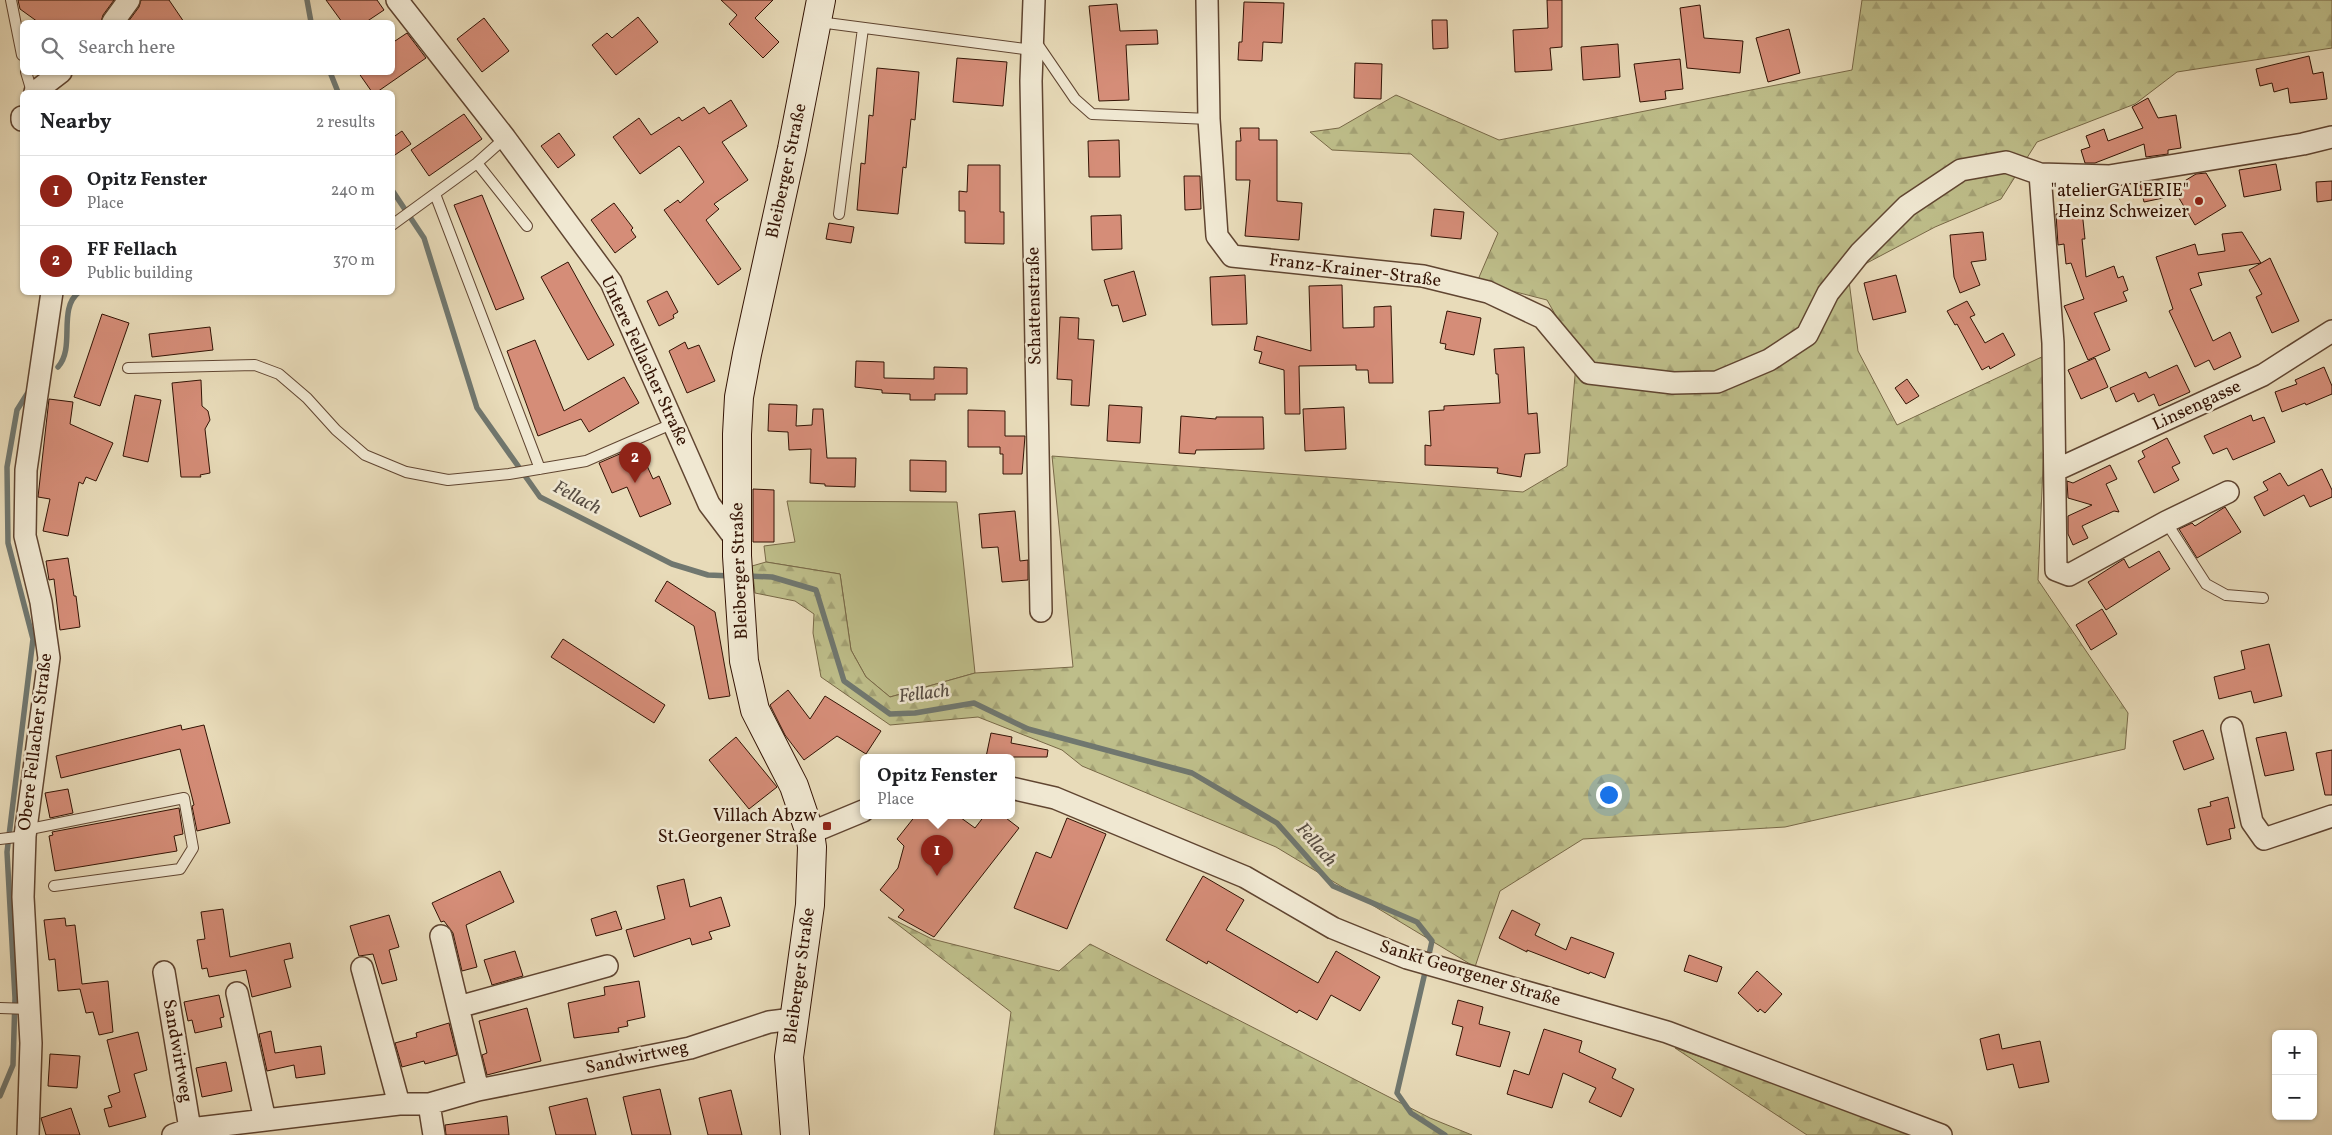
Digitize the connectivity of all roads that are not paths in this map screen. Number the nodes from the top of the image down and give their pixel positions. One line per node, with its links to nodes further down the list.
1 (11, 0): 10 (lane)
2 (129, 0): 7 (street)
3 (397, 0): 17 (street, Untere Fellacher Straße)
4 (1034, 0): 9 (street, Schattenstraße)
5 (1207, 0): 15 (street, Franz-Krainer-Straße)
6 (820, 11): 8 (lane); 32 (main road, Bleiberger Straße)
7 (114, 20)
8 (863, 28): 9 (lane); 21 (lane)
9 (1033, 44): 15 (lane); 34 (street, Schattenstraße)
10 (20, 45)
11 (27, 75): 13 (lane)
12 (57, 75): 14 (street)
13 (32, 90)
14 (36, 90)
15 (1209, 119): 19 (street, Franz-Krainer-Straße)
16 (2332, 137): 19 (street, Franz-Krainer-Straße)
17 (505, 138): 18 (lane); 27 (street, Untere Fellacher Straße)
18 (477, 163): 20 (lane); 23 (lane)
19 (2040, 174): 29 (street)
20 (435, 194): 22 (lane); 28 (lane)
21 (840, 214)
22 (395, 223)
23 (526, 226)
24 (52, 295): 39 (street, Obere Fellacher Straße)
25 (2332, 331): 29 (street, Linsengasse)
26 (128, 368): 28 (lane)
27 (674, 423): 28 (lane); 32 (street, Untere Fellacher Straße)
28 (536, 469)
29 (2056, 470): 31 (street)
30 (2228, 492): 31 (street)
31 (2166, 522): 33 (lane)
32 (737, 548): 40 (main road, Bleiberger Straße)
33 (2264, 598)
34 (1041, 612)
35 (2232, 728): 38 (street)
36 (1015, 789): 59 (street, Sankt Georgener Straße)
37 (860, 812): 40 (street)
38 (2332, 816)
39 (22, 834): 41 (lane); 42 (lane); 49 (street, Obere Fellacher Straße)
40 (810, 834): 50 (main road, Bleiberger Straße)
41 (0, 839)
42 (54, 886)
43 (441, 936): 48 (street)
44 (607, 966): 48 (street)
45 (362, 968): 52 (street)
46 (164, 972): 55 (street, Sandwirtweg)
47 (237, 993): 54 (street)
48 (458, 1007): 51 (street)
49 (15, 1009): 56 (street, Obere Fellacher Straße)
50 (793, 1019): 51 (street, Sandwirtweg); 58 (main road, Bleiberger Straße)
51 (478, 1090): 53 (street, Sandwirtweg)
52 (398, 1104): 53 (street, Sandwirtweg); 54 (street, Sandwirtweg)
53 (429, 1104): 57 (street)
54 (256, 1126): 55 (street, Sandwirtweg)
55 (182, 1132)
56 (28, 1135)
57 (434, 1135)
58 (795, 1135)
59 (1941, 1135)

